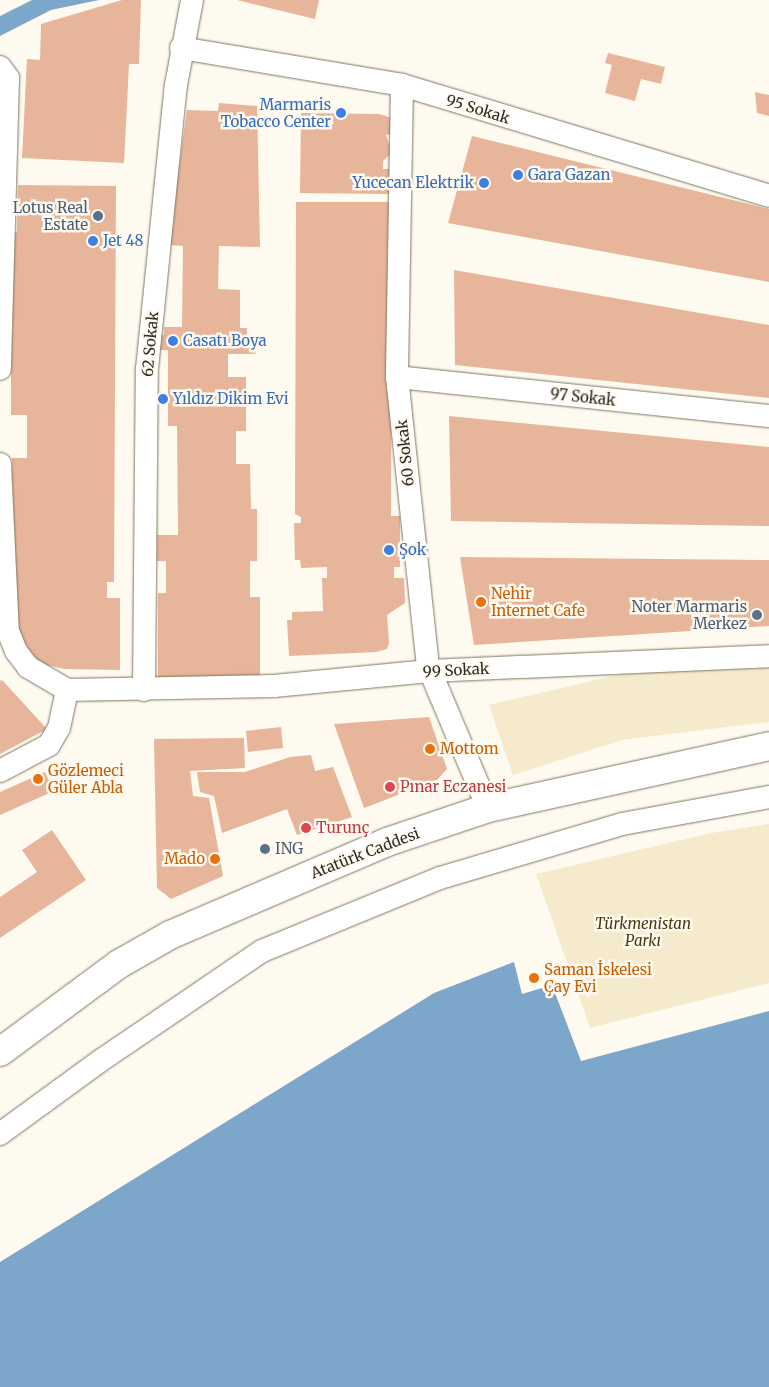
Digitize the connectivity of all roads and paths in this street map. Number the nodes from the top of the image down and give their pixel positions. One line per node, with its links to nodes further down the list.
1 (192, 0): 2 (street, 62 Sokak)
2 (181, 48): 4 (street, 95 Sokak); 14 (street, 62 Sokak)
3 (4, 72): 6 (street)
4 (402, 85): 5 (street, 95 Sokak); 7 (street, 60 Sokak)
5 (769, 196)
6 (0, 369)
7 (398, 377): 8 (street, 97 Sokak); 12 (street, 60 Sokak)
8 (769, 416)
9 (0, 464): 10 (street)
10 (0, 540): 13 (street)
11 (769, 656): 12 (street, 99 Sokak)
12 (428, 671): 14 (street, 99 Sokak); 18 (street, 60 Sokak)
13 (67, 690): 14 (street, 99 Sokak); 16 (street)
14 (144, 690)
15 (769, 746): 18 (main road, Atatürk Caddesi)
16 (0, 772)
17 (769, 797): 20 (street)
18 (488, 808): 19 (main road, Atatürk Caddesi)
19 (0, 1052)
20 (0, 1134)

